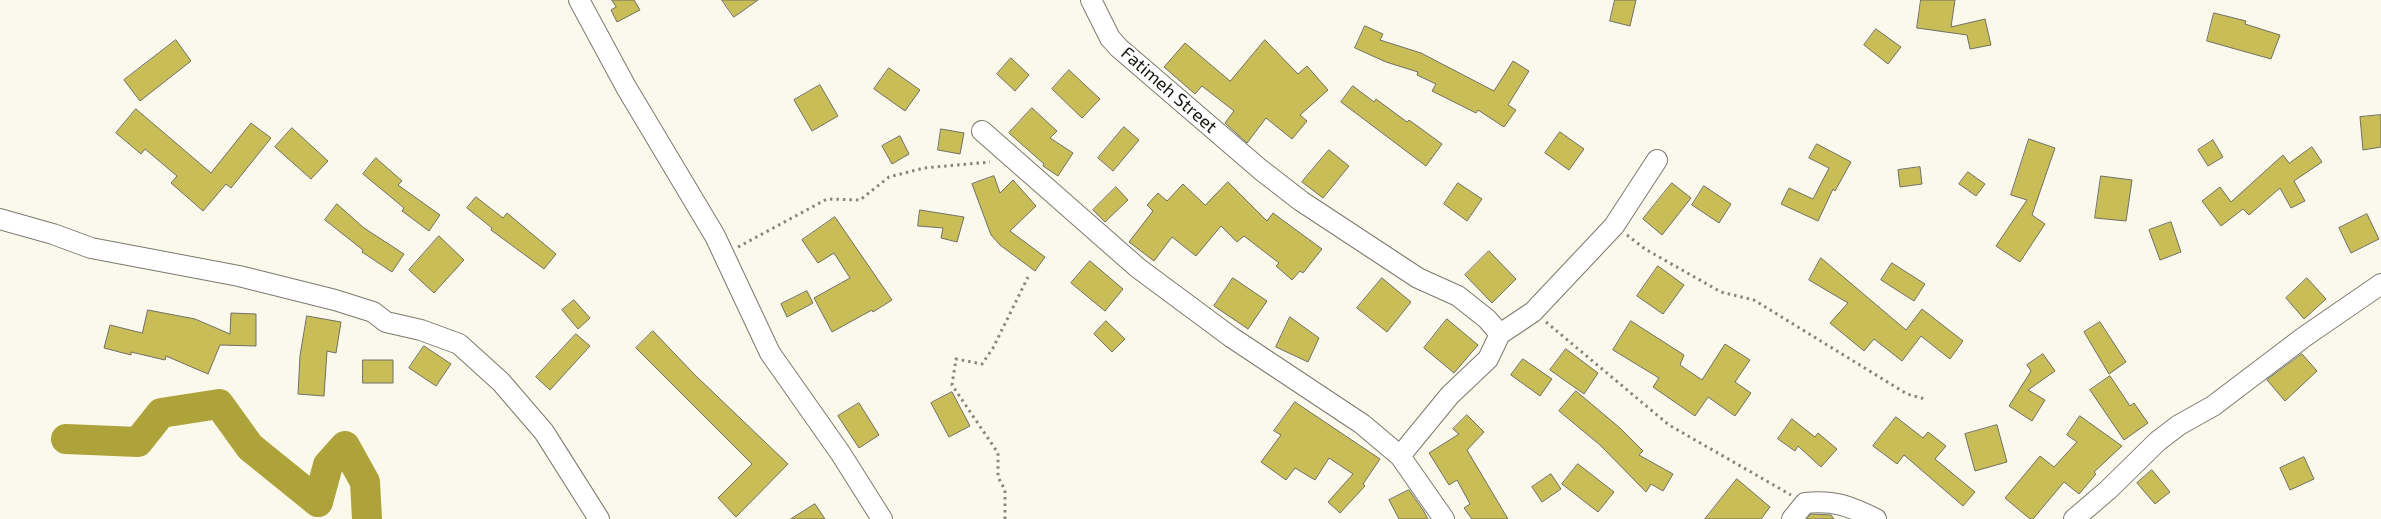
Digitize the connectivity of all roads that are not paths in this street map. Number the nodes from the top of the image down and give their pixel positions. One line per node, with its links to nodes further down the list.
1 (579, 0): 10 (street)
2 (1091, 0): 7 (street, Fatimeh Street)
3 (982, 131): 8 (street)
4 (1657, 160): 7 (street)
5 (0, 219): 9 (street)
6 (2381, 284): 14 (street)
7 (1500, 334): 8 (street)
8 (1400, 456): 11 (street)
9 (599, 519)
10 (882, 519)
11 (1444, 519)
12 (1792, 519): 13 (street)
13 (1876, 519)
14 (2074, 519)

